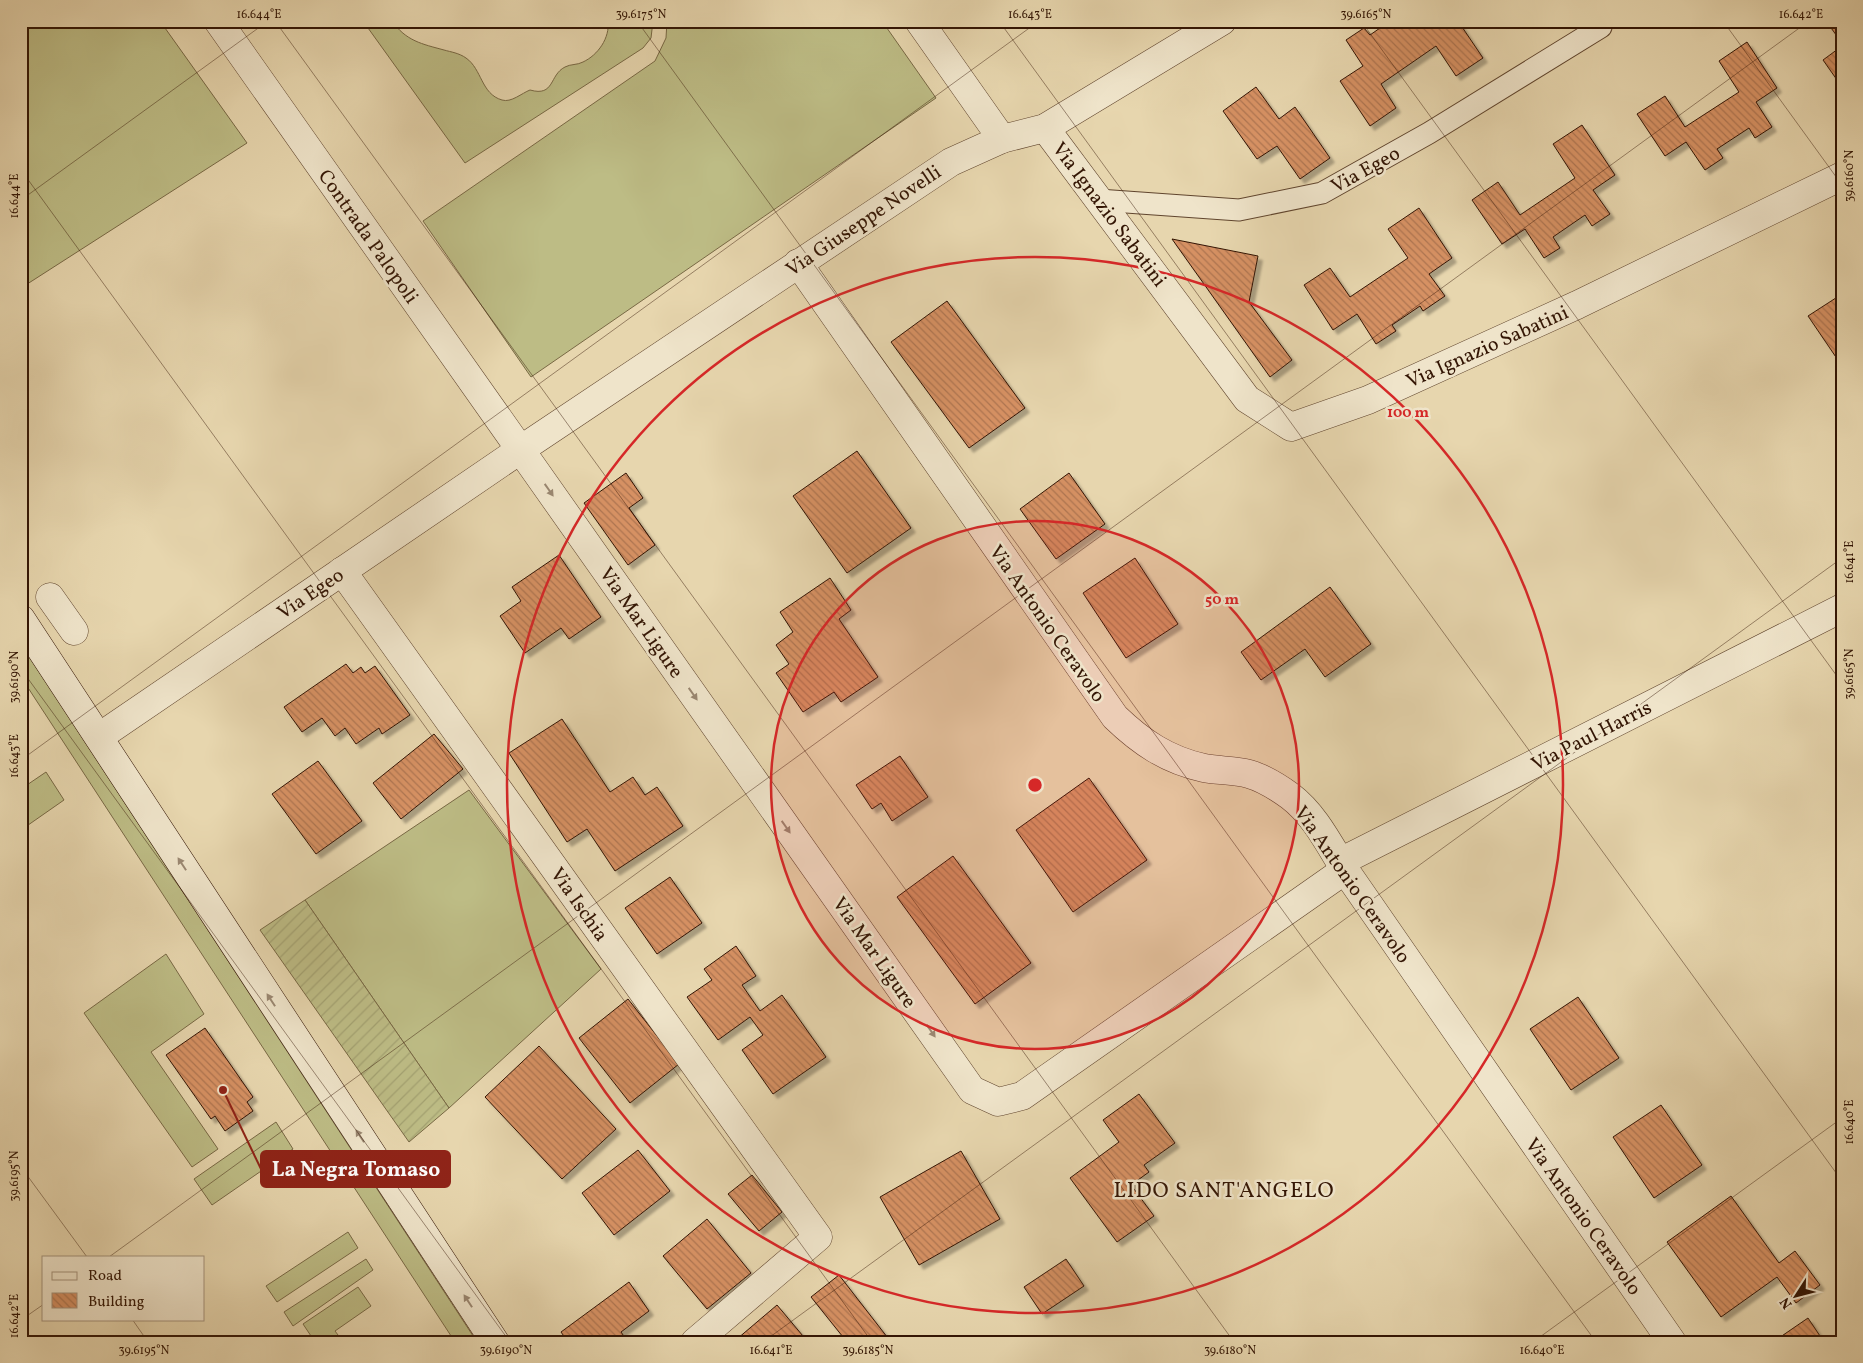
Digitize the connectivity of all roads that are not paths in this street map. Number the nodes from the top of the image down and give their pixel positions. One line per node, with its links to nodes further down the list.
1 (218, 21): 10 (street, Contrada Palopoli)
2 (919, 21): 6 (street)
3 (1222, 21): 5 (street, Via Giuseppe Novelli)
4 (1601, 26): 8 (lane, Via Egeo)
5 (1045, 128): 6 (street, Via Giuseppe Novelli); 8 (street, Via Ignazio Sabatini)
6 (1002, 139): 9 (street, Via Giuseppe Novelli)
7 (1842, 176): 8 (street, Via Ignazio Sabatini)
8 (1098, 200)
9 (798, 263): 10 (street, Via Giuseppe Novelli); 17 (street, Via Antonio Ceravolo)
10 (520, 450): 11 (street, Via Egeo); 17 (street, Via Mar Ligure, one-way to 17)
11 (342, 571): 16 (street, Via Egeo); 19 (street, Via Ischia)
12 (50, 597): 15 (street)
13 (1842, 608): 17 (street, Via Paul Harris)
14 (21, 619): 16 (street)
15 (74, 632)
16 (99, 737): 18 (street, one-way to 16)
17 (1342, 866): 20 (street, Via Antonio Ceravolo)
18 (495, 1342)
19 (695, 1342)
20 (1672, 1342)

